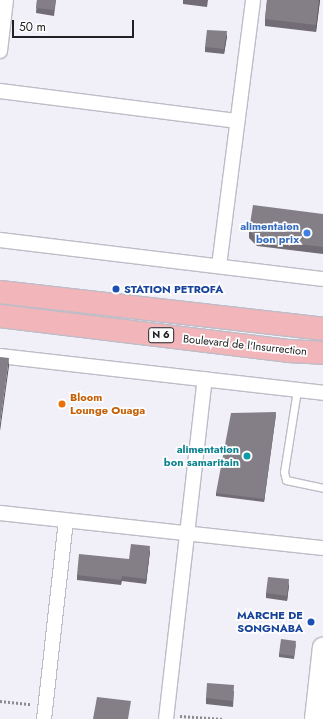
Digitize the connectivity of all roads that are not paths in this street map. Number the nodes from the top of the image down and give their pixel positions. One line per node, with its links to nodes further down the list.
1 (6, 0): 3 (street)
2 (253, 0): 5 (street)
3 (0, 51)
4 (0, 91): 5 (street)
5 (237, 121): 7 (street)
6 (0, 240): 7 (street)
7 (219, 266): 8 (street)
8 (323, 279)
9 (0, 292): 11 (main road, N 6)
10 (0, 316): 12 (main road, Boulevard de l'Insurrection / N 6)
11 (323, 329)
12 (323, 353)
13 (0, 356): 14 (street)
14 (205, 379): 15 (street); 20 (street)
15 (297, 390): 16 (street); 17 (lane)
16 (323, 393)
17 (323, 488)
18 (0, 513): 19 (street)
19 (66, 521): 20 (street); 23 (street)
20 (187, 535): 21 (street); 24 (street)
21 (323, 548)
22 (323, 647): 25 (main road)
23 (44, 712)
24 (166, 717)
25 (315, 719)

